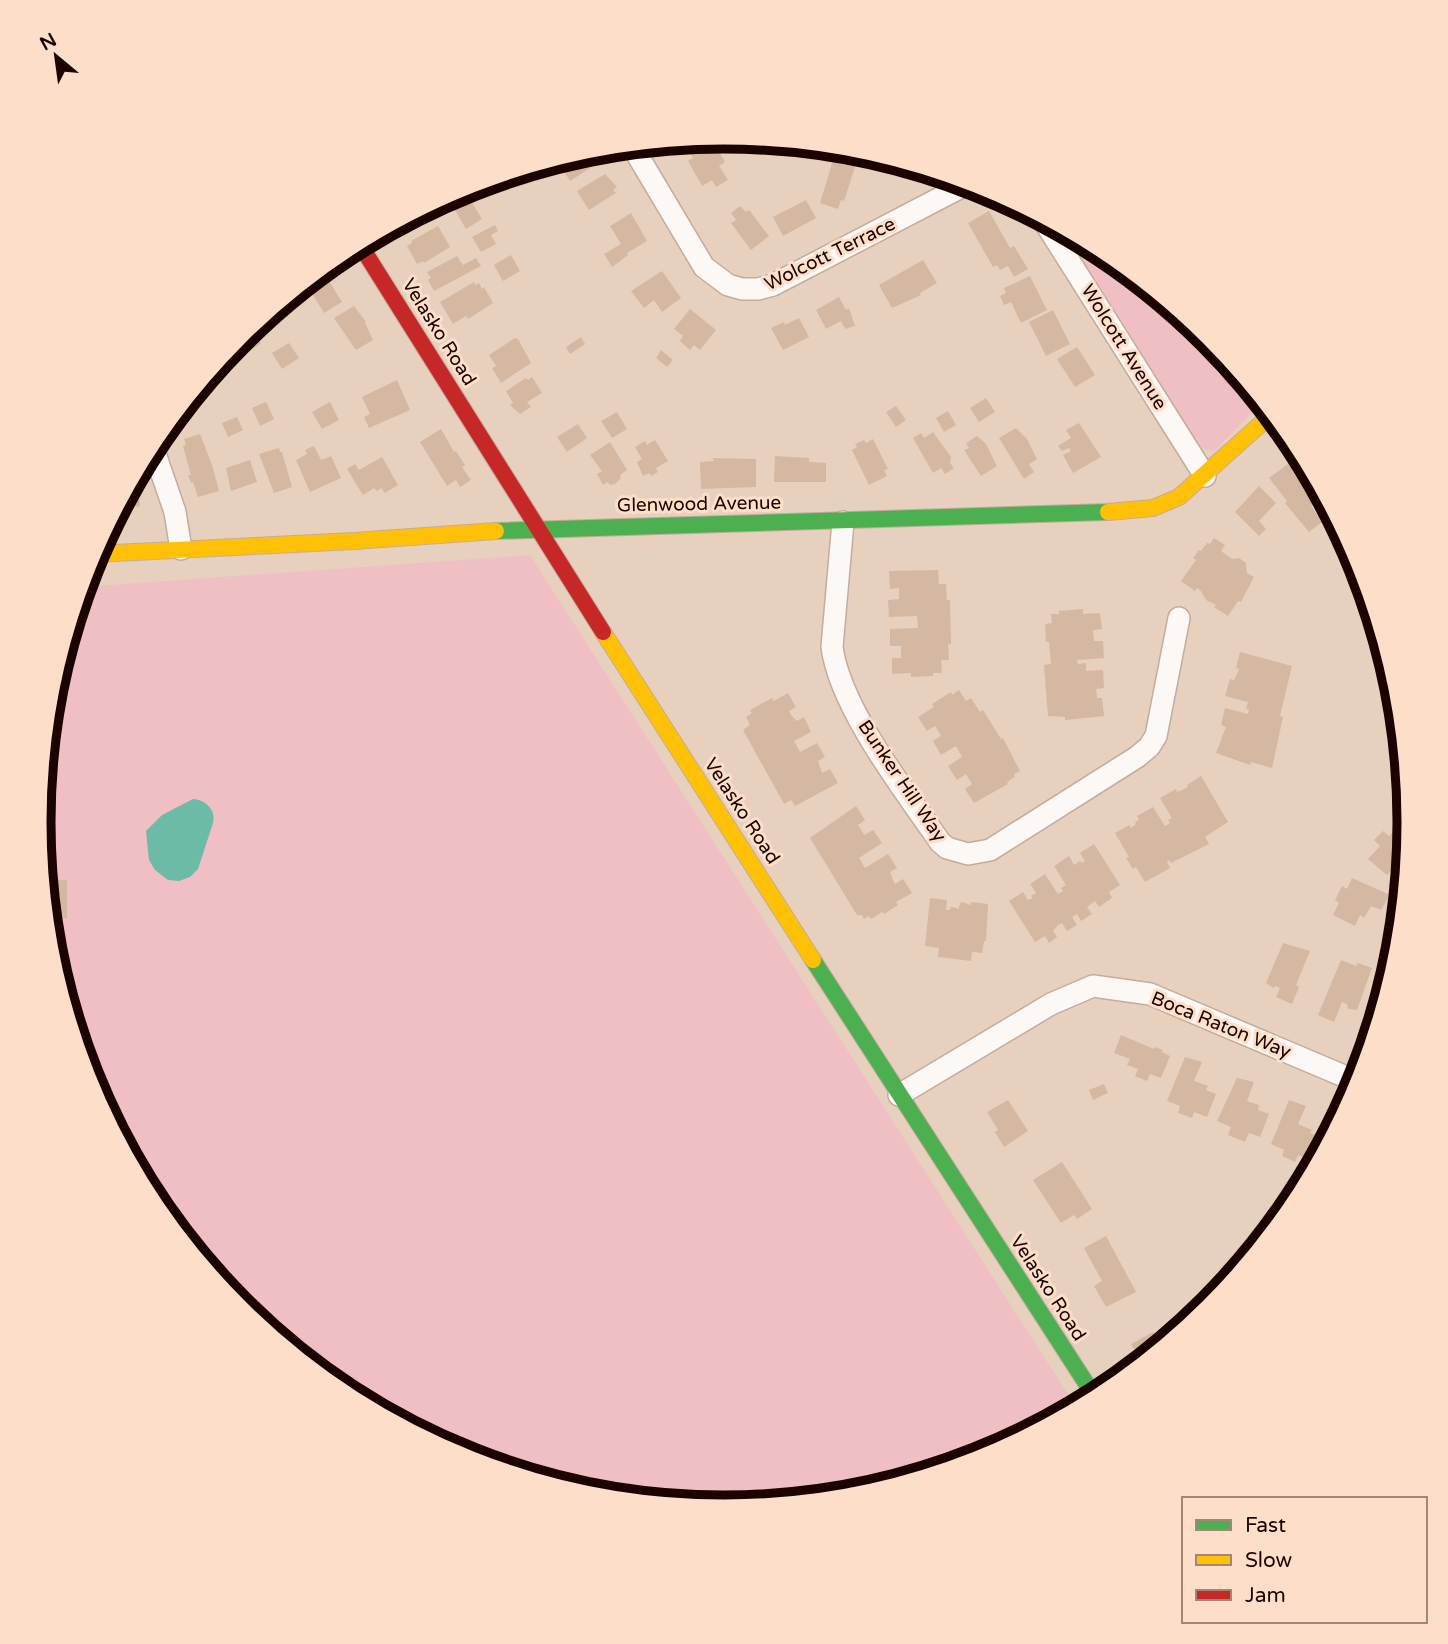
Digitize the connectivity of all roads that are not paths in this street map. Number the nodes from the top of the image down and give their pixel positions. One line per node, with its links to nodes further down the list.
1 (637, 155): 2 (street, Wolcott Terrace)
2 (956, 190)
3 (1052, 234): 7 (street, Wolcott Avenue)
4 (365, 253): 9 (street, Velasko Road)
5 (1265, 421): 7 (street, Glenwood Avenue)
6 (157, 459): 10 (street)
7 (1205, 477): 8 (street, Glenwood Avenue)
8 (843, 522): 9 (street, Glenwood Avenue); 12 (street, Bunker Hill Way)
9 (536, 528): 10 (street, Glenwood Avenue); 14 (street, Velasko Road)
10 (181, 549): 11 (street, Glenwood Avenue)
11 (107, 553)
12 (1179, 618)
13 (1347, 1077): 14 (street, Boca Raton Way)
14 (899, 1095): 15 (street, Velasko Road)
15 (1089, 1388)

